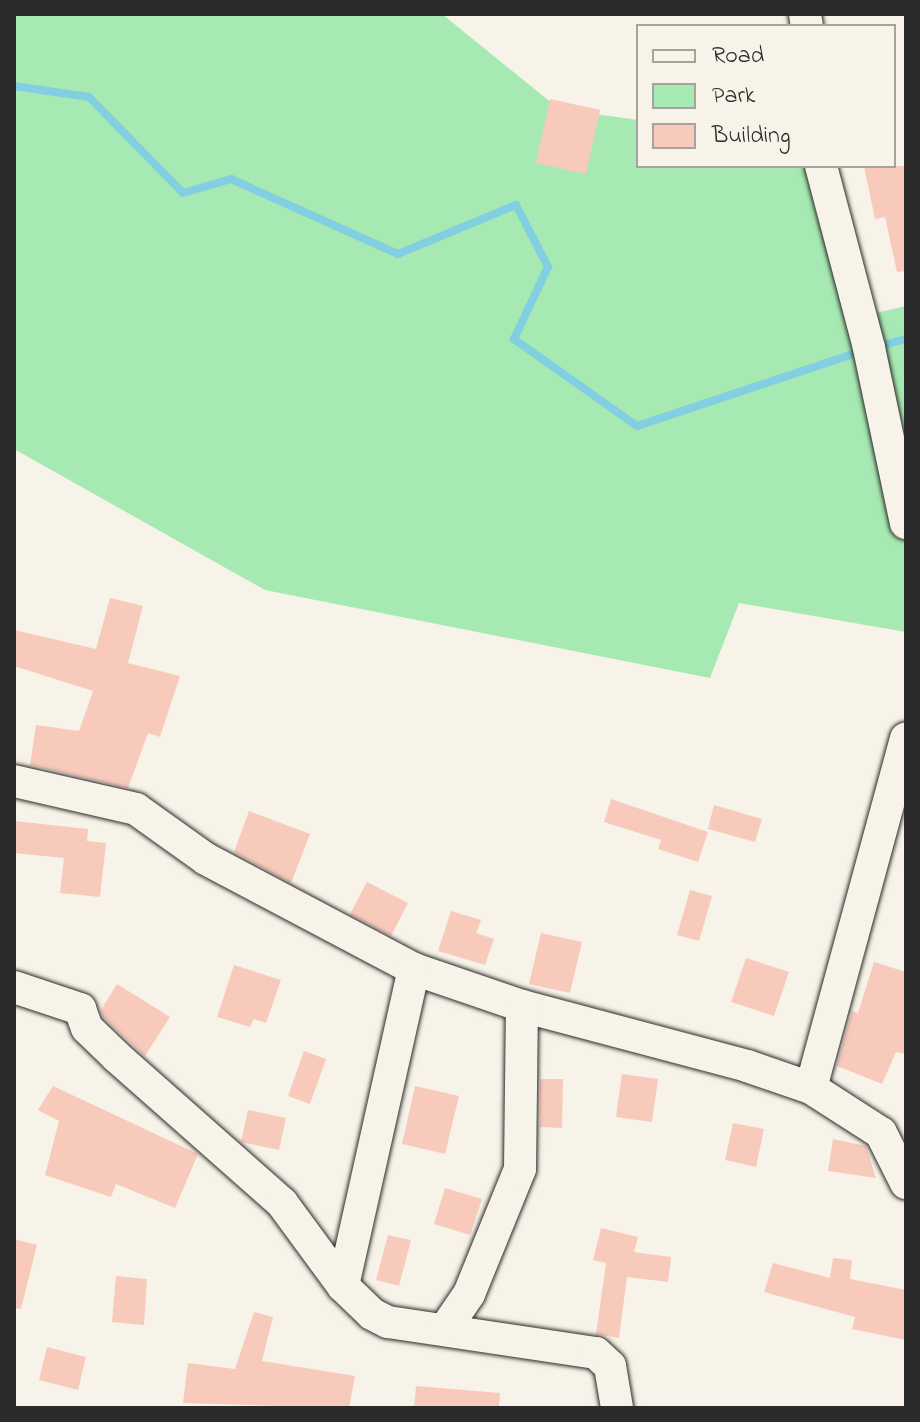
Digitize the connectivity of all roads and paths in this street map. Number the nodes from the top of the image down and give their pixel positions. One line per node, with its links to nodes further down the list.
1 (822, 168): 2 (street)
2 (906, 523)
3 (906, 739): 8 (street)
4 (14, 781): 5 (street)
5 (414, 969): 7 (street); 10 (street)
6 (14, 987): 10 (street)
7 (522, 1006): 8 (street); 11 (street)
8 (811, 1088): 9 (street)
9 (906, 1183)
10 (343, 1286): 11 (street)
11 (445, 1329): 12 (street)
12 (617, 1408)

